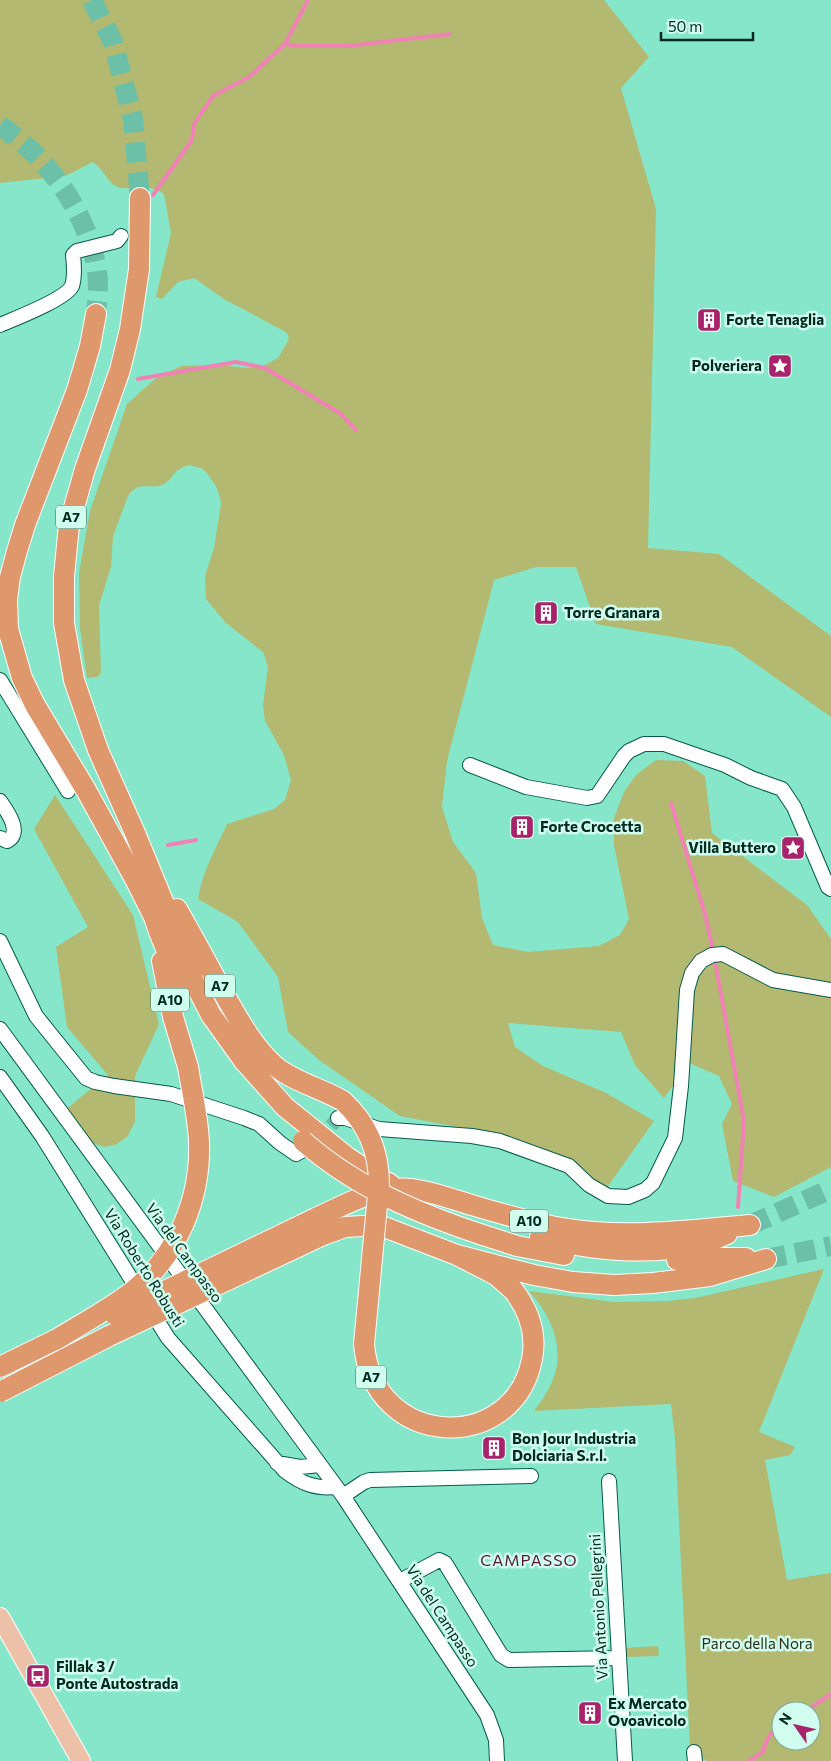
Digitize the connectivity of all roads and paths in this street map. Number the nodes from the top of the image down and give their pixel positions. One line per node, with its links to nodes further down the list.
1 (140, 198): 9 (highway, A7)
2 (121, 236): 4 (street)
3 (96, 314): 12 (highway, A7)
4 (0, 325)
5 (0, 680): 7 (street)
6 (470, 766): 11 (street)
7 (68, 791)
8 (0, 801): 10 (street)
9 (135, 833): 17 (highway, A7); 19 (highway, A7)
10 (0, 838)
11 (831, 890)
12 (159, 932): 18 (highway, A7); 22 (highway, A10, bridge)
13 (0, 941): 18 (street)
14 (831, 990): 17 (street)
15 (0, 1030): 26 (street, Via del Campasso)
16 (0, 1077): 25 (street, Via Roberto Robusti)
17 (341, 1110): 21 (highway, A7, bridge)
18 (309, 1142): 21 (highway, A7, bridge)
19 (750, 1225): 20 (highway, A10)
20 (319, 1226): 21 (highway, A10); 22 (highway, A10, bridge); 24 (highway, A10, bridge)
21 (457, 1255)
22 (57, 1339): 23 (highway, A10)
23 (0, 1368)
24 (0, 1392)
25 (277, 1463): 26 (street); 29 (street, Via Roberto Robusti)
26 (320, 1465): 29 (street, Via del Campasso)
27 (531, 1476): 29 (street)
28 (609, 1481): 32 (street, Via Antonio Pellegrini)
29 (340, 1491): 30 (street, Via del Campasso)
30 (400, 1581): 32 (street); 34 (street, Via del Campasso)
31 (0, 1616): 33 (main road)
32 (618, 1658): 35 (street, Via Antonio Pellegrini)
33 (81, 1761)
34 (497, 1761)
35 (624, 1761)

